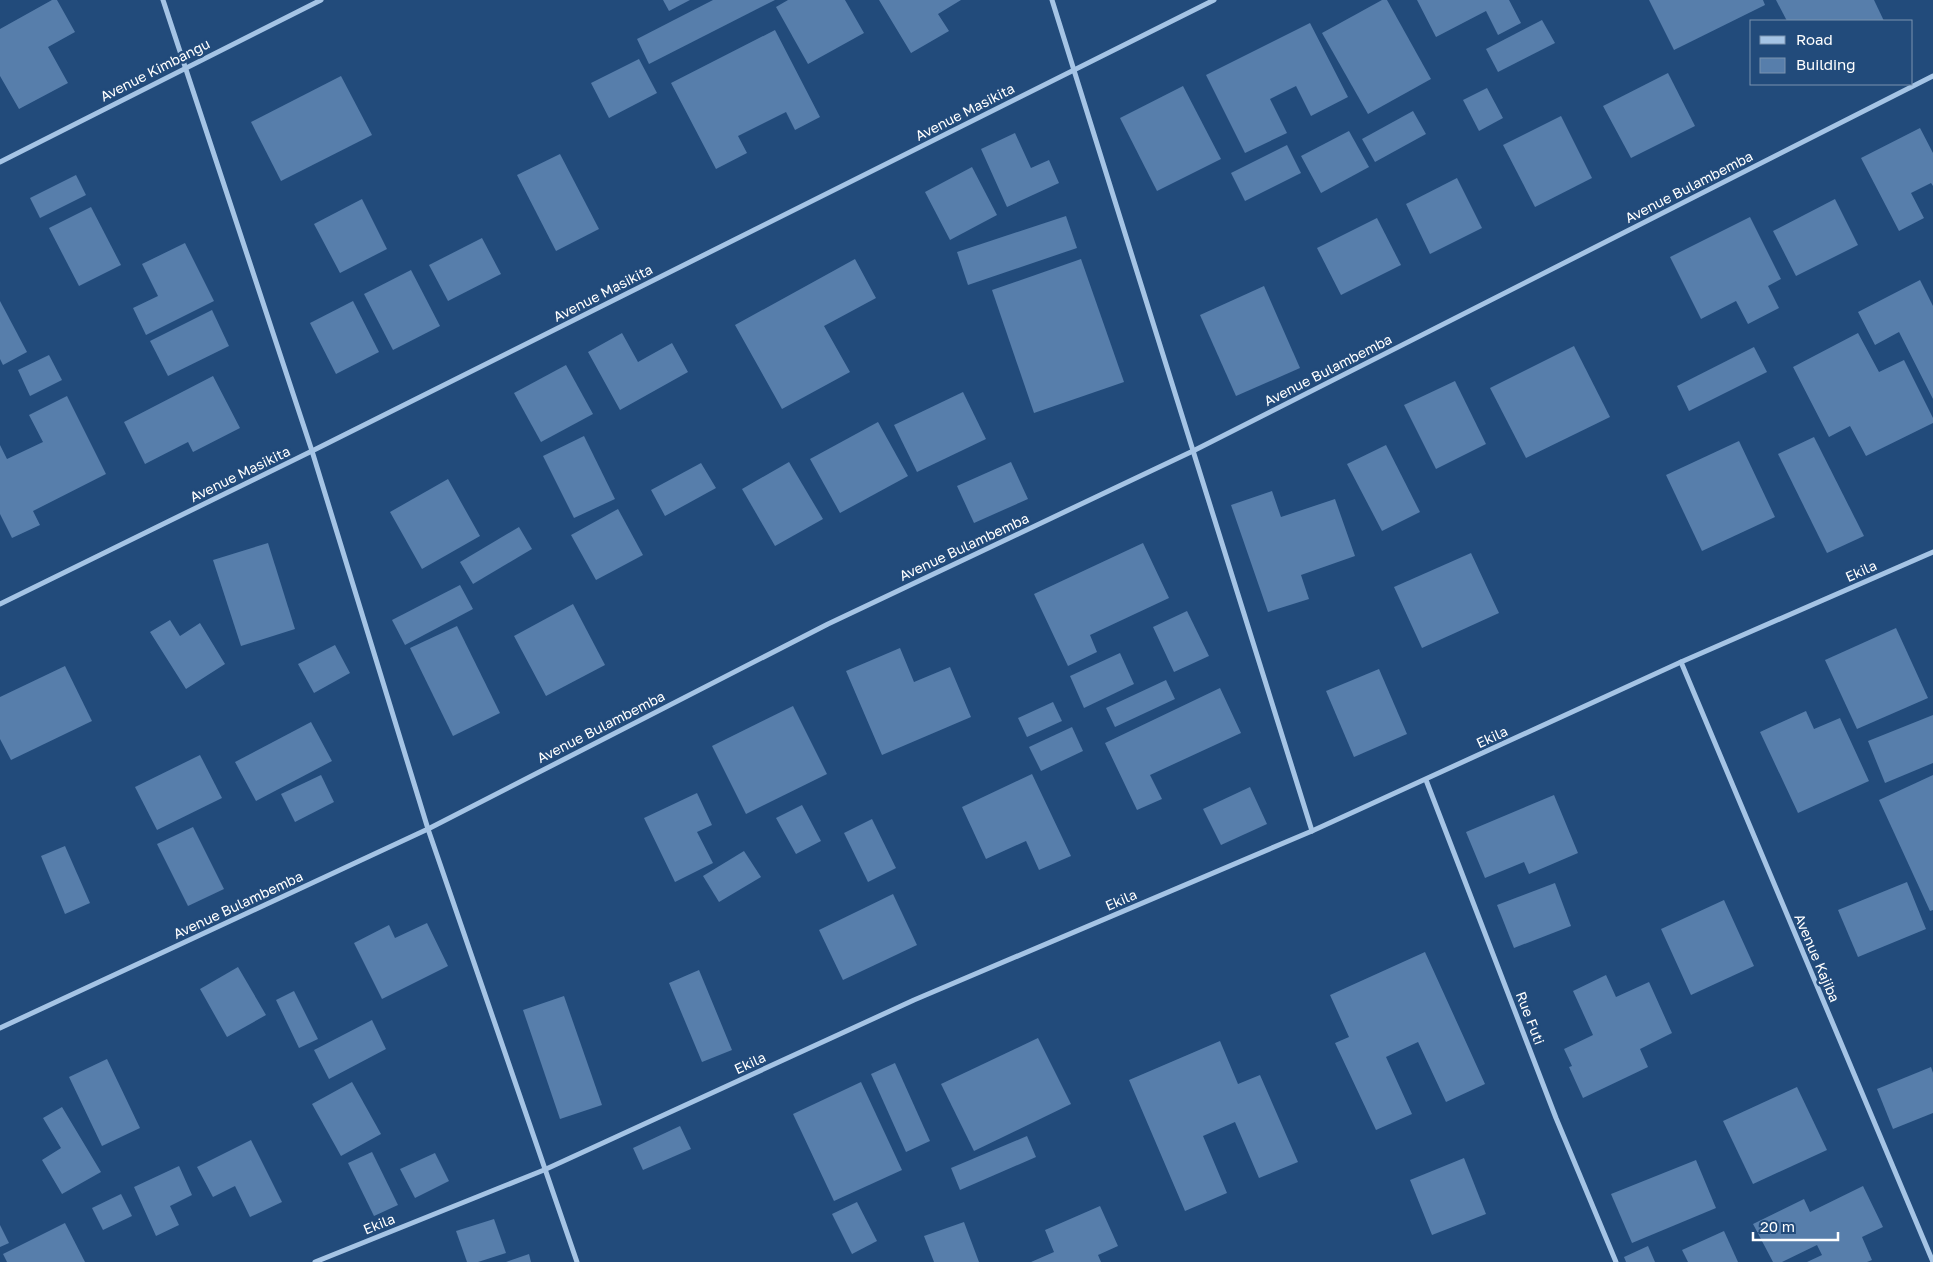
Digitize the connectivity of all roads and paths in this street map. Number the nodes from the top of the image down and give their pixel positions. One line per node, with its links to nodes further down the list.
1 (163, 0): 5 (street)
2 (322, 0): 5 (street, Avenue Kimbangu)
3 (1052, 0): 6 (street)
4 (1214, 0): 6 (street, Avenue Masikita)
5 (185, 68): 8 (street, Avenue Kimbangu); 9 (street)
6 (1073, 71): 9 (street, Avenue Masikita); 10 (street)
7 (1933, 76): 10 (street, Avenue Bulambemba)
8 (0, 162)
9 (312, 451): 12 (street, Avenue Masikita); 15 (street)
10 (1193, 451): 15 (street, Avenue Bulambemba); 16 (street)
11 (1933, 552): 13 (street, Ekila)
12 (0, 604)
13 (1681, 662): 14 (street, Ekila); 22 (street, Avenue Kajiba)
14 (1426, 780): 16 (street, Ekila); 21 (street, Rue Futi)
15 (428, 829): 17 (street, Avenue Bulambemba); 18 (street)
16 (1312, 831): 18 (street, Ekila)
17 (0, 1028)
18 (544, 1170): 19 (street, Ekila); 20 (street)
19 (315, 1262)
20 (577, 1262)
21 (1616, 1262)
22 (1932, 1262)

